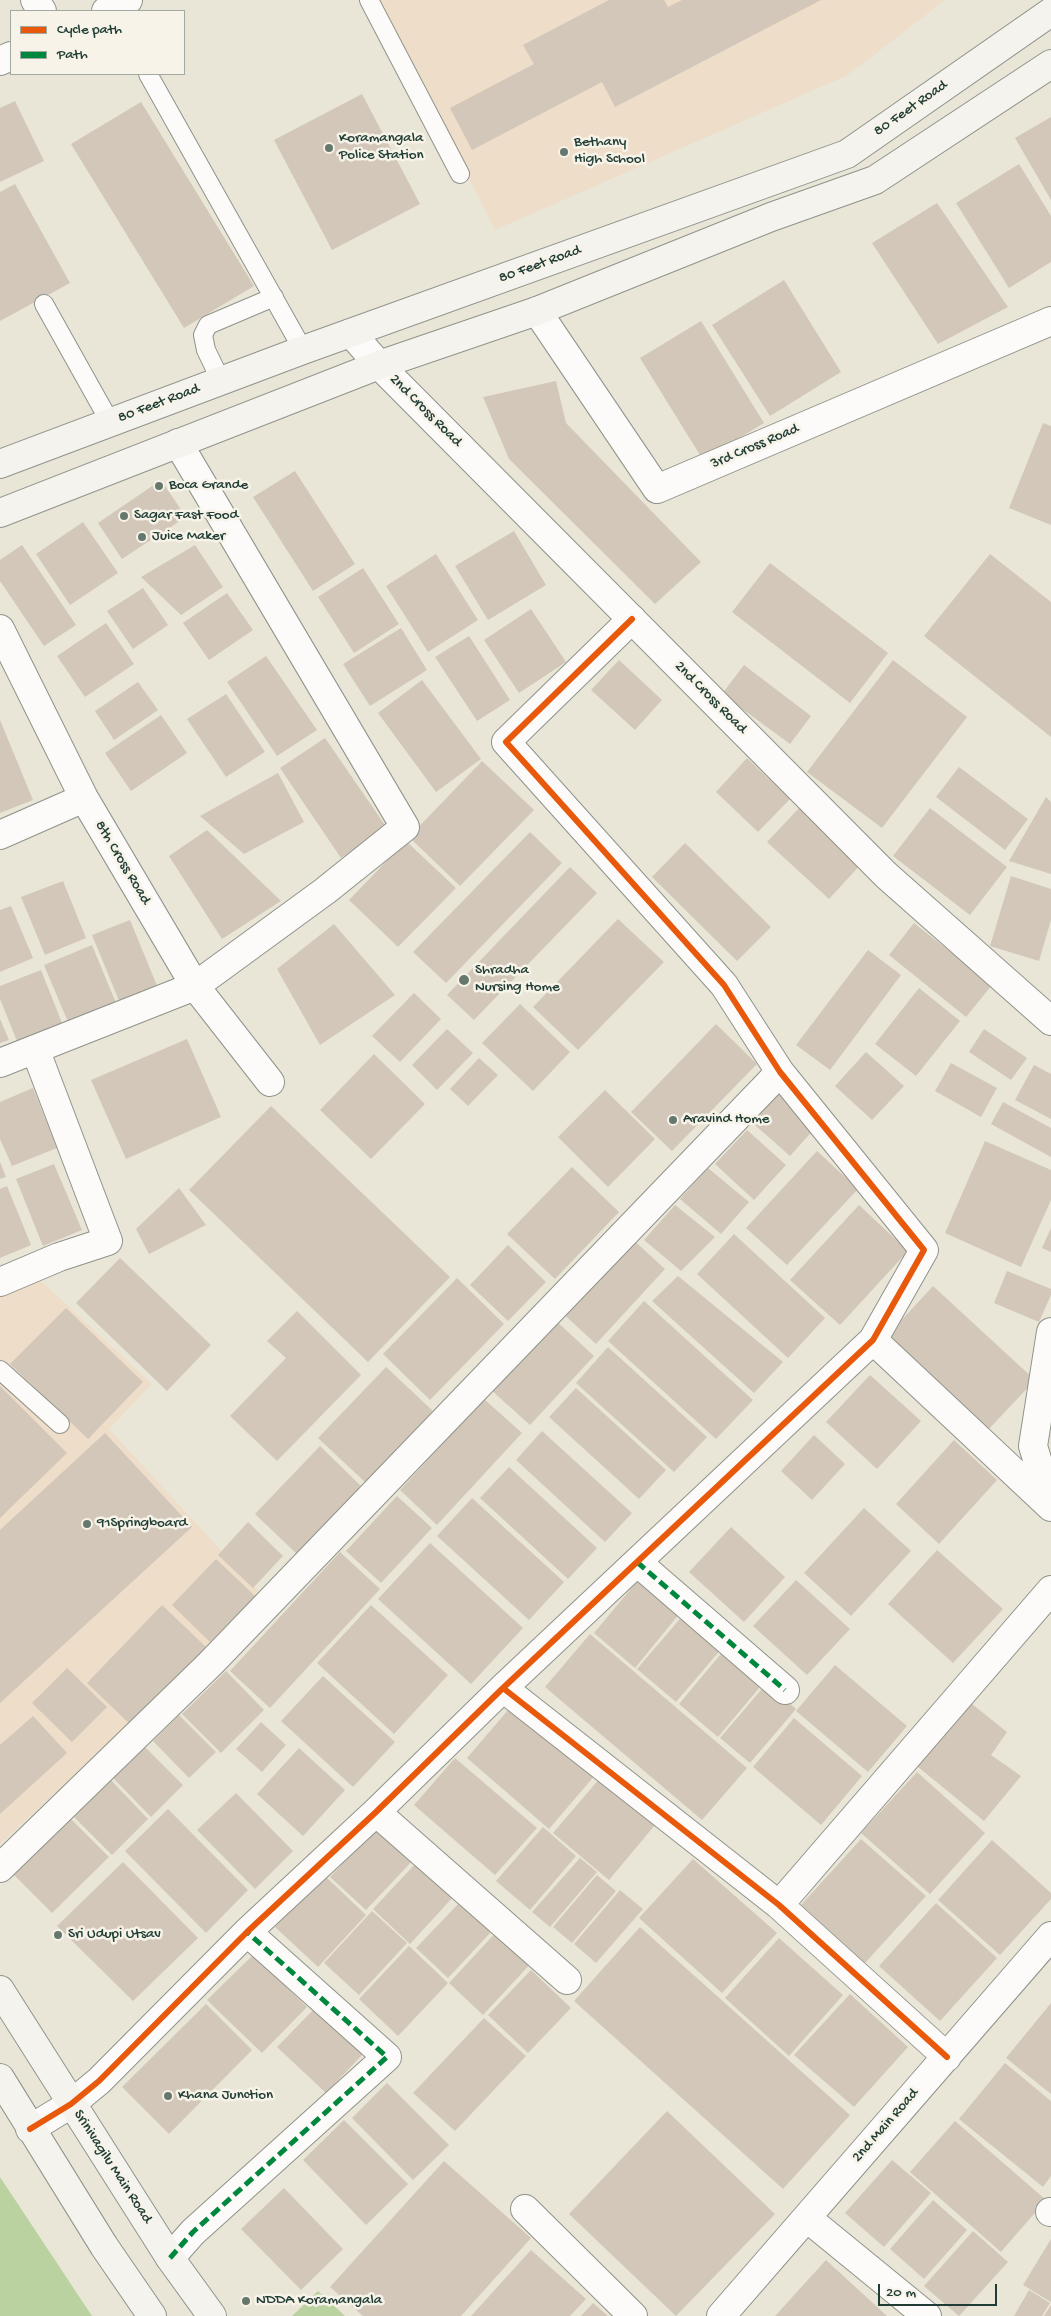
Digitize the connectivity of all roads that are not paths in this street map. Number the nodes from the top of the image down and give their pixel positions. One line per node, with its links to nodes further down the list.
1 (369, 0): 5 (lane)
2 (1051, 12): 10 (main road, 80 Feet Road)
3 (1051, 64): 8 (main road)
4 (149, 75): 6 (lane)
5 (460, 174)
6 (274, 297): 11 (lane); 13 (lane)
7 (44, 304): 14 (lane)
8 (537, 311): 9 (street, 3rd Cross Road); 12 (main road)
9 (1051, 321)
10 (351, 333): 11 (main road, 80 Feet Road); 12 (street, 2nd Cross Road)
11 (303, 350): 13 (main road, 80 Feet Road)
12 (379, 365): 15 (main road); 18 (street, 2nd Cross Road)
13 (221, 381): 14 (main road, 80 Feet Road)
14 (110, 422): 16 (main road, 80 Feet Road)
15 (178, 443): 17 (main road); 22 (street)
16 (0, 464)
17 (0, 513)
18 (632, 619): 23 (street, 2nd Cross Road); 26 (street)
19 (0, 629): 20 (street, 8th Cross Road)
20 (84, 798): 21 (street); 22 (street, 8th Cross Road)
21 (0, 835)
22 (195, 986): 24 (street); 27 (street, 8th Cross Road)
23 (1051, 1021)
24 (34, 1049): 25 (street); 28 (street)
25 (0, 1062)
26 (780, 1072): 30 (street); 39 (street)
27 (270, 1082)
28 (0, 1282)
29 (1051, 1332): 33 (street)
30 (873, 1340): 33 (street); 34 (street)
31 (0, 1370): 32 (lane)
32 (60, 1424)
33 (1051, 1506)
34 (637, 1562): 36 (street); 37 (street)
35 (1051, 1590): 40 (street)
36 (503, 1688): 38 (street); 40 (street)
37 (785, 1690)
38 (376, 1812): 41 (street); 43 (street)
39 (0, 1868)
40 (779, 1905): 45 (street)
41 (247, 1932): 47 (street); 51 (street)
42 (1051, 1936): 45 (street, 2nd Main Road)
43 (567, 1980)
44 (0, 1990): 47 (main road, Srinivagilu Main Road)
45 (947, 2057): 50 (street, 2nd Main Road)
46 (0, 2080): 48 (main road)
47 (71, 2104): 48 (street); 51 (main road, Srinivagilu Main Road)
48 (30, 2129): 52 (main road)
49 (525, 2209): 54 (street)
50 (807, 2218): 55 (street, 2nd Main Road); 56 (street)
51 (170, 2258): 53 (main road, Srinivagilu Main Road)
52 (152, 2316)
53 (212, 2316)
54 (633, 2316)
55 (721, 2316)
56 (927, 2316)

